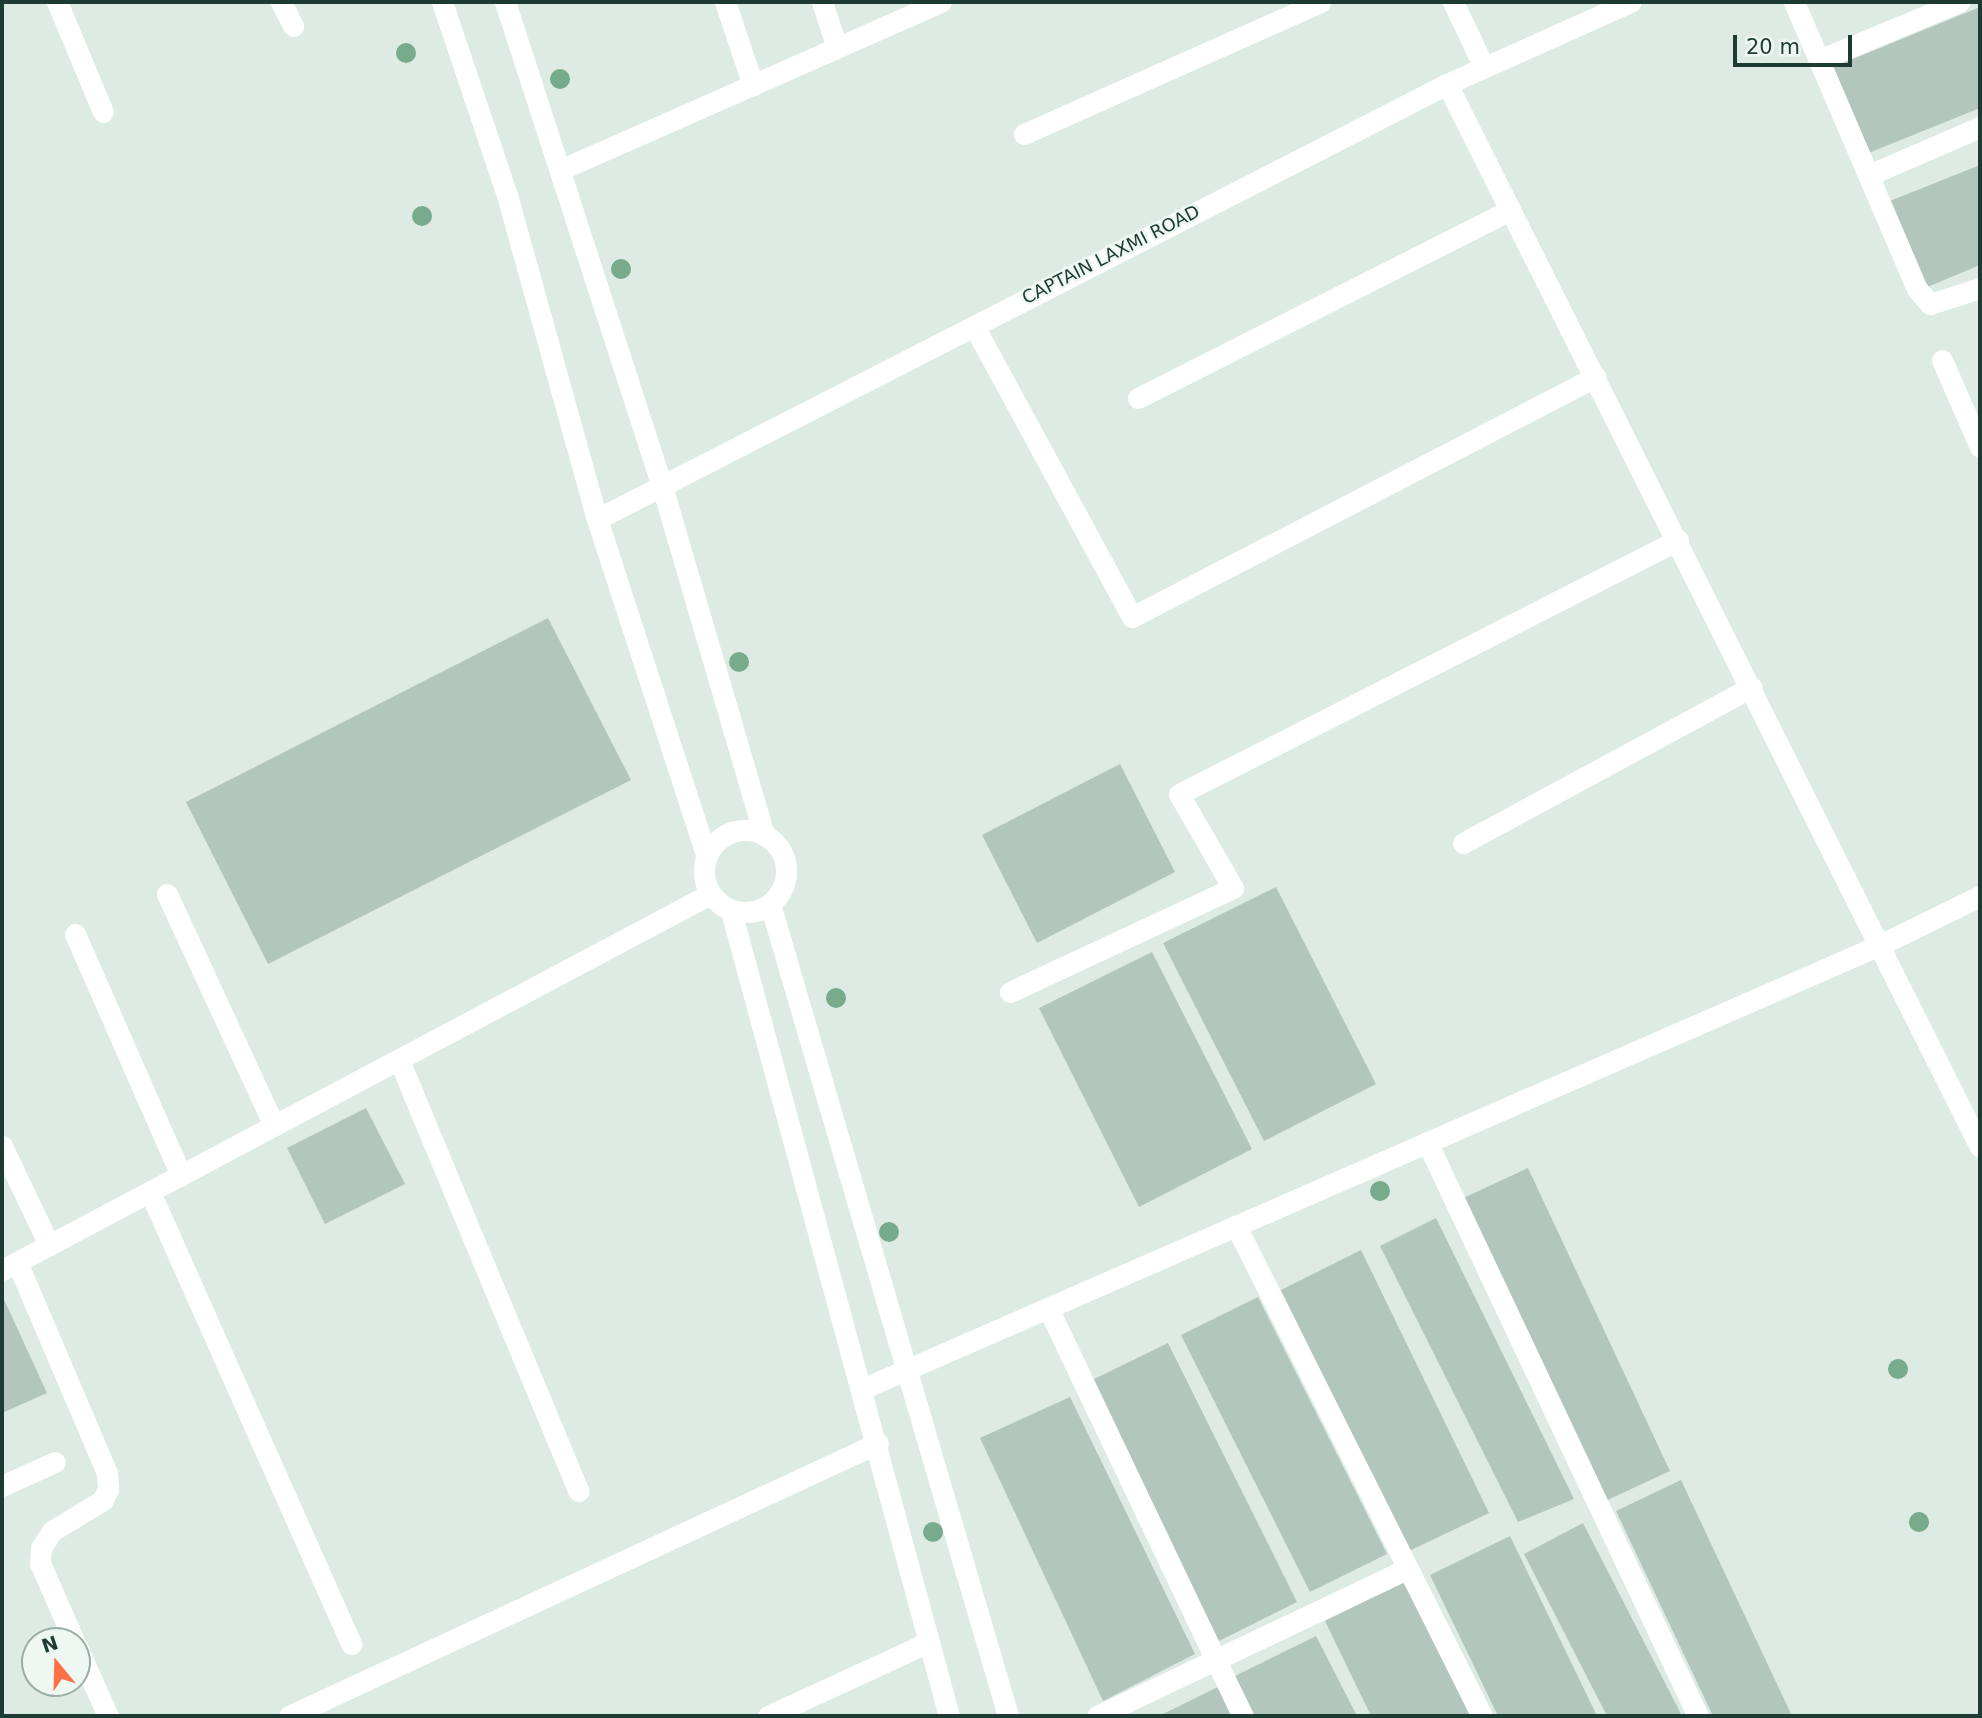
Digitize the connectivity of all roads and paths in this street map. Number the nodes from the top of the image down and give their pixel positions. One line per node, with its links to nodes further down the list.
1 (57, 2): 19 (street)
2 (281, 2): 13 (street)
3 (442, 2): 32 (street)
4 (505, 2): 22 (street)
5 (724, 2): 18 (street)
6 (821, 2): 14 (street)
7 (941, 2): 14 (street)
8 (1320, 2): 21 (street)
9 (1453, 2): 16 (street)
10 (1630, 2): 16 (street, CAPTAIN LAXMI ROAD)
11 (1794, 2): 15 (street)
12 (1959, 2): 15 (street)
13 (293, 26)
14 (837, 48): 18 (street)
15 (1819, 60): 23 (street)
16 (1485, 67): 17 (street, CAPTAIN LAXMI ROAD)
17 (1447, 84): 24 (street); 26 (street, CAPTAIN LAXMI ROAD)
18 (753, 85): 22 (street)
19 (103, 111)
20 (1980, 127): 23 (street)
21 (1024, 134)
22 (562, 169): 31 (street)
23 (1869, 175): 25 (street)
24 (1510, 210): 28 (street); 29 (street)
25 (1980, 288)
26 (974, 326): 28 (street); 31 (street, CAPTAIN LAXMI ROAD)
27 (1942, 360): 30 (street)
28 (1595, 377): 33 (street)
29 (1138, 398)
30 (1980, 447)
31 (662, 486): 32 (street, CAPTAIN LAXMI ROAD); 35 (street)
32 (597, 519): 37 (street)
33 (1678, 540): 34 (street); 45 (street)
34 (1752, 687): 36 (street); 44 (street)
35 (764, 835): 37 (street); 41 (street)
36 (1463, 843)
37 (706, 855): 39 (street)
38 (167, 894): 47 (street)
39 (710, 894): 42 (street); 46 (street)
40 (1980, 896): 44 (street)
41 (770, 904): 42 (street); 57 (street)
42 (731, 911): 58 (street)
43 (75, 934): 51 (street)
44 (1882, 944): 48 (street); 50 (street)
45 (1010, 992)
46 (399, 1060): 47 (street); 62 (street)
47 (274, 1126): 51 (street)
48 (1427, 1143): 53 (street); 77 (street)
49 (2, 1146): 54 (street)
50 (1980, 1147)
51 (181, 1176): 52 (street)
52 (150, 1192): 54 (street); 66 (street)
53 (1236, 1226): 56 (street); 63 (street)
54 (49, 1245): 55 (street)
55 (9, 1266): 64 (street)
56 (1048, 1308): 57 (street); 67 (street)
57 (910, 1369): 58 (street); 73 (street)
58 (862, 1389): 59 (street)
59 (878, 1443): 65 (street); 70 (street)
60 (55, 1462): 61 (street)
61 (2, 1486)
62 (578, 1492)
63 (1408, 1569): 67 (street); 76 (street)
64 (68, 1627)
65 (929, 1642): 71 (street); 72 (street)
66 (351, 1644)
67 (1216, 1660): 74 (street); 75 (street)
68 (91, 1678): 69 (street)
69 (108, 1716)
70 (289, 1716)
71 (768, 1716)
72 (949, 1716)
73 (1008, 1716)
74 (1097, 1716)
75 (1243, 1716)
76 (1482, 1716)
77 (1698, 1716)

